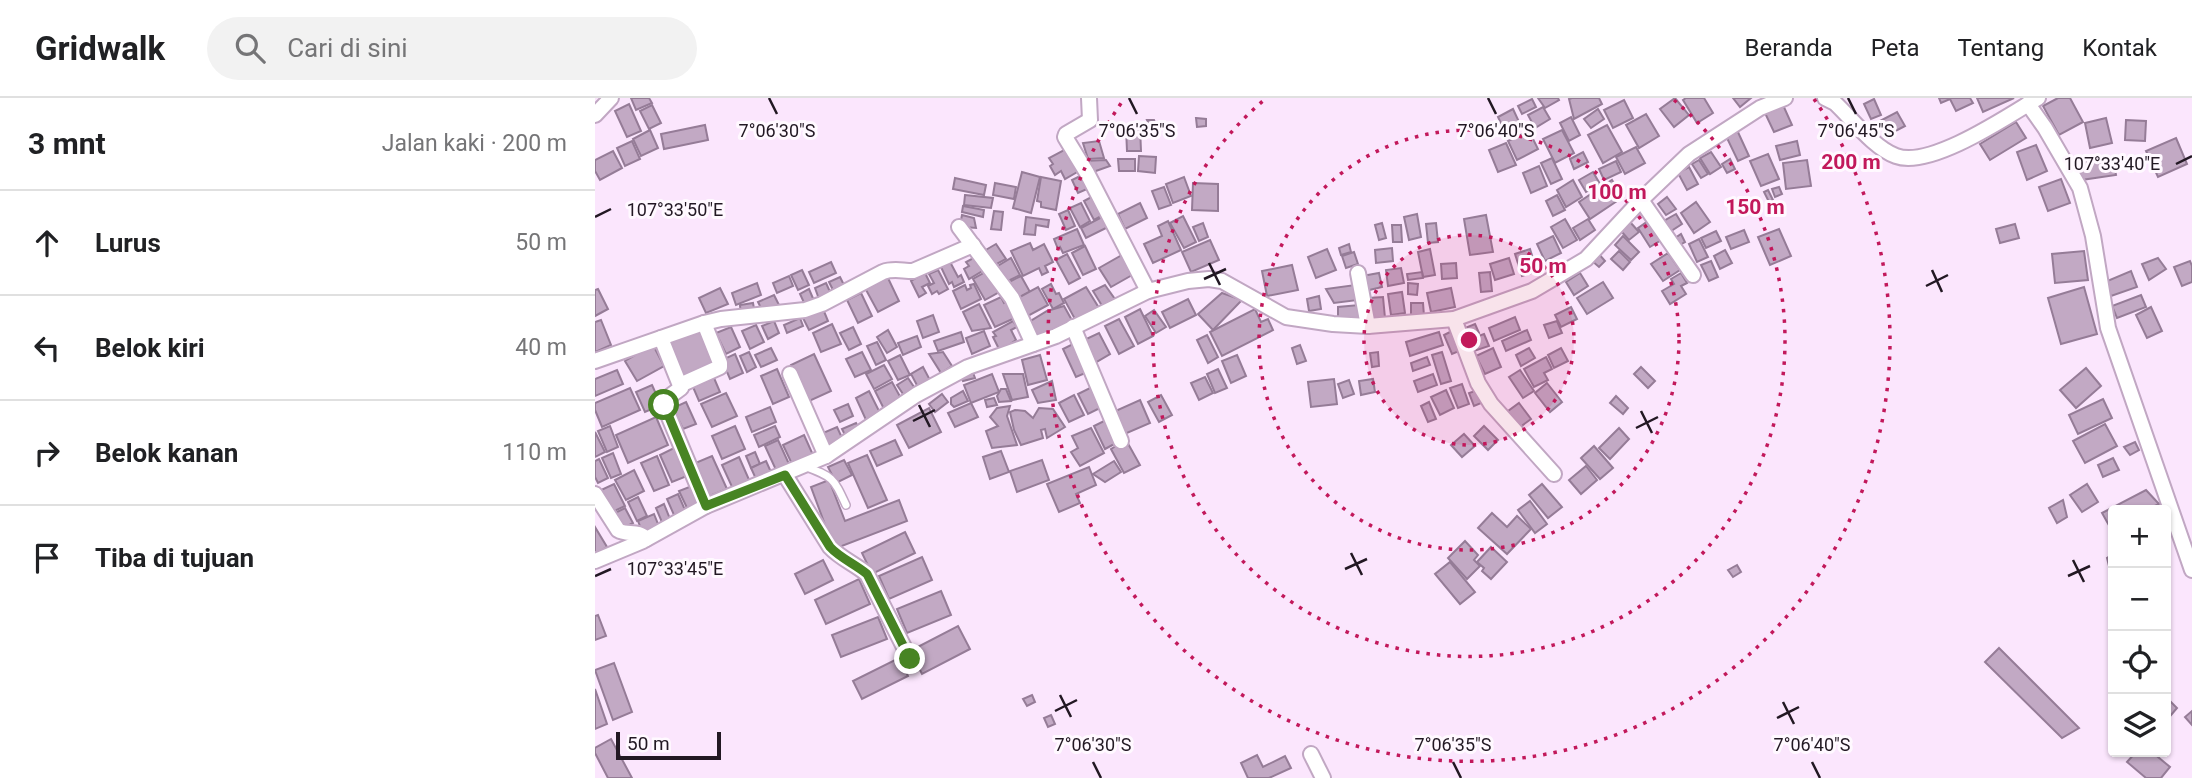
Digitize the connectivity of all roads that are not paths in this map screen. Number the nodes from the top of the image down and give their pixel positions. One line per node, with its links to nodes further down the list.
1 (611, 98): 6 (street)
2 (1089, 98): 12 (street)
3 (1785, 98): 7 (street)
4 (1825, 98): 5 (street)
5 (2033, 101): 32 (street)
6 (595, 115)
7 (1641, 200): 11 (street); 13 (street)
8 (959, 227): 9 (street)
9 (973, 245): 14 (street); 18 (street)
10 (1358, 273): 15 (street)
11 (1693, 275)
12 (1148, 291): 15 (street); 16 (street)
13 (1454, 319): 15 (street); 25 (street)
14 (704, 323): 17 (street); 21 (street)
15 (1368, 326)
16 (1073, 327): 18 (street); 22 (street)
17 (661, 338): 19 (street); 21 (street)
18 (1033, 344): 23 (street)
19 (595, 361)
20 (790, 374): 23 (street)
21 (680, 385): 29 (street)
22 (1121, 441)
23 (826, 456): 24 (street)
24 (804, 466): 26 (street); 28 (lane)
25 (1554, 474)
26 (785, 475): 29 (street); 33 (street)
27 (595, 494): 30 (street)
28 (846, 505)
29 (706, 506): 30 (street)
30 (646, 539): 31 (street)
31 (595, 561)
32 (2192, 570)
33 (910, 659)
34 (1311, 754): 35 (street)
35 (1323, 778)

